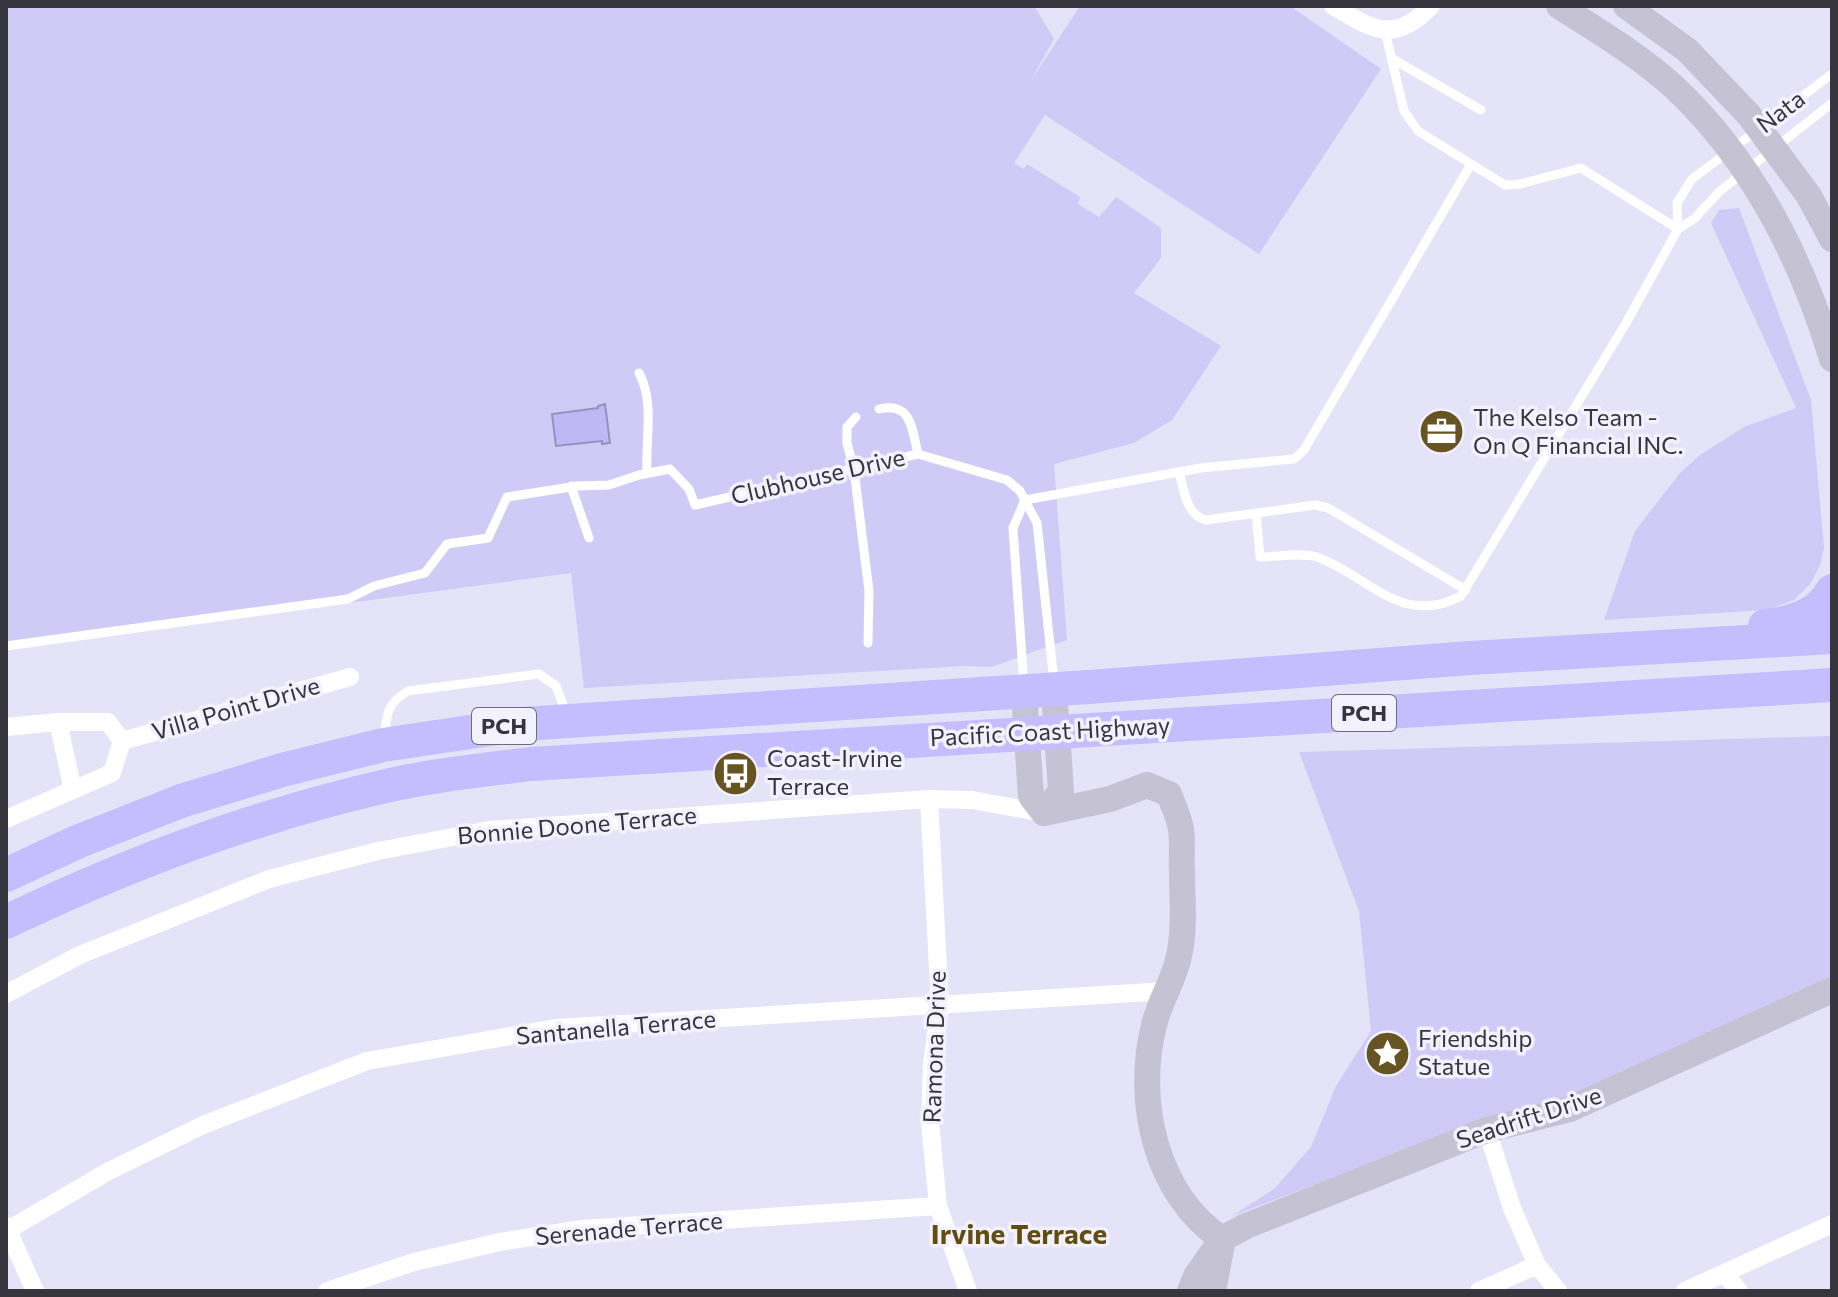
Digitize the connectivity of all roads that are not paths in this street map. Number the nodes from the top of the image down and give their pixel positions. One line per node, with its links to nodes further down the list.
1 (1333, 6): 5 (street)
2 (1431, 6): 5 (street)
3 (1559, 6): 11 (street)
4 (1626, 6): 10 (street)
5 (1385, 31): 6 (lane)
6 (1391, 58): 9 (lane); 12 (lane)
7 (1832, 74): 10 (lane, Nata)
8 (1832, 103): 10 (lane, Nata)
9 (1481, 110)
10 (1768, 138): 11 (lane, Nata); 13 (lane, Nata); 15 (street)
11 (1730, 149): 13 (street); 14 (lane, Nata)
12 (1471, 164): 14 (lane); 22 (lane)
13 (1746, 171): 14 (lane, Nata); 16 (street)
14 (1678, 229): 28 (lane)
15 (1832, 239)
16 (1832, 359)
17 (639, 373): 23 (lane)
18 (879, 409): 20 (lane)
19 (856, 417): 21 (lane)
20 (918, 454): 21 (lane, Clubhouse Drive); 25 (lane, Clubhouse Drive)
21 (854, 470): 23 (lane, Clubhouse Drive); 31 (lane)
22 (1179, 472): 25 (lane); 26 (lane)
23 (647, 473): 24 (lane)
24 (571, 486): 27 (lane); 33 (lane)
25 (1025, 500): 36 (lane); 36 (lane)
26 (1256, 513): 28 (lane); 28 (lane)
27 (589, 538)
28 (1466, 590)
29 (1832, 591): 32 (highway)
30 (1832, 637): 32 (highway, Pacific Coast Highway / PCH)
31 (868, 643)
32 (1712, 644): 36 (highway, Pacific Coast Highway / PCH)
33 (6, 646)
34 (350, 677): 41 (street, Villa Point Drive)
35 (1832, 685): 40 (highway, Pacific Coast Highway / PCH)
36 (1039, 691): 37 (highway, Pacific Coast Highway / PCH); 40 (street)
37 (569, 720): 42 (highway, Pacific Coast Highway / PCH); 42 (lane)
38 (58, 722): 39 (street, Villa Point Drive); 41 (street, Villa Point Drive); 43 (street)
39 (6, 727)
40 (1043, 734): 45 (street); 48 (highway, Pacific Coast Highway / PCH)
41 (122, 741): 43 (street, Villa Point Drive)
42 (383, 745): 47 (highway, Pacific Coast Highway / PCH)
43 (73, 790): 46 (street, Villa Point Drive)
44 (929, 799): 45 (street, Bonnie Doone Terrace); 51 (street, Bonnie Doone Terrace); 52 (street, Ramona Drive)
45 (1044, 813): 50 (street, Bonnie Doone Terrace)
46 (6, 819)
47 (6, 875)
48 (6, 922)
49 (1832, 990): 53 (street, Seadrift Drive)
50 (1167, 991): 52 (street, Santanella Terrace); 57 (street)
51 (6, 994)
52 (940, 1006): 54 (street, Ramona Drive); 56 (street, Santanella Terrace)
53 (1487, 1130): 57 (street, Seadrift Drive); 58 (street)
54 (938, 1206): 61 (street, Serenade Terrace); 62 (street, Ramona Drive)
55 (1832, 1224): 59 (street)
56 (7, 1228): 60 (street)
57 (1222, 1239): 63 (street); 64 (street)
58 (1537, 1265): 65 (street); 66 (street)
59 (1724, 1273): 67 (street); 68 (street)
60 (35, 1291)
61 (327, 1291)
62 (968, 1291)
63 (1190, 1291)
64 (1213, 1291)
65 (1479, 1291)
66 (1558, 1291)
67 (1685, 1291)
68 (1739, 1291)

